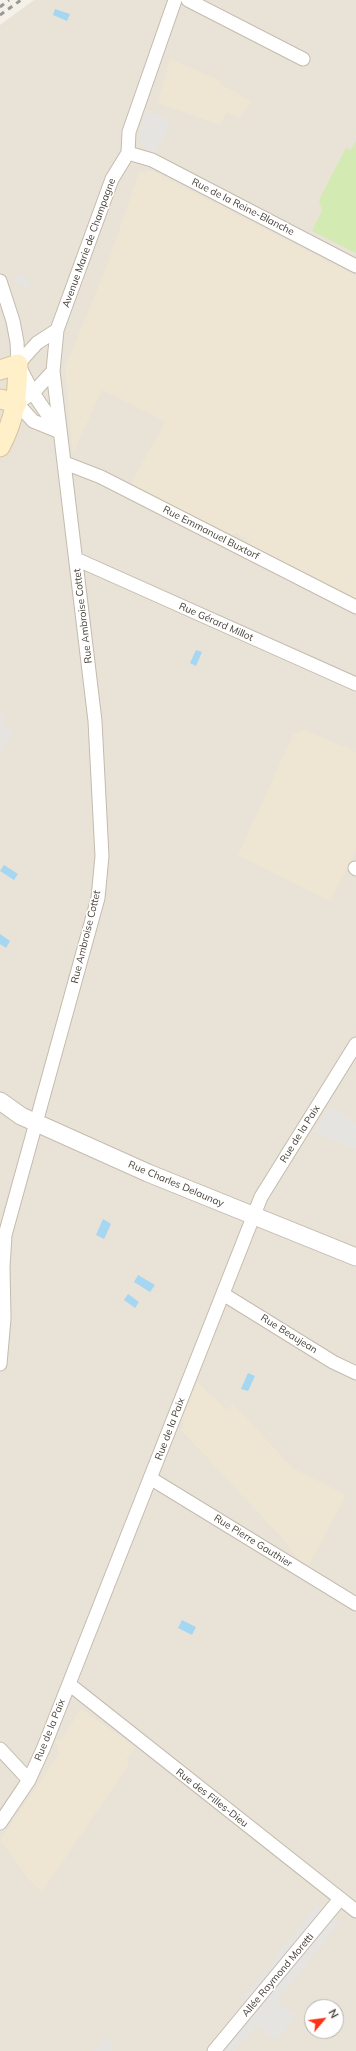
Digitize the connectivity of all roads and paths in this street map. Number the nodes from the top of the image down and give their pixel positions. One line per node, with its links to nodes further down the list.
1 (175, 0): 4 (street, Avenue Marie de Champagne)
2 (188, 0): 3 (street)
3 (303, 59)
4 (128, 153): 5 (street, Rue de la Reine-Blanche); 7 (street, Avenue Marie de Champagne)
5 (356, 266)
6 (0, 281): 8 (street)
7 (57, 330): 8 (street); 10 (street, Avenue Marie de Champagne)
8 (18, 364): 9 (main road); 12 (street); 13 (main road)
9 (0, 370)
10 (53, 371): 12 (street); 14 (street, Rue Ambroise Cottet)
11 (0, 377): 13 (main road)
12 (33, 393): 13 (street); 14 (street)
13 (8, 401): 14 (street); 15 (main road)
14 (60, 432): 16 (street, Rue Ambroise Cottet)
15 (2, 436)
16 (65, 463): 17 (street, Rue Ambroise Cottet); 18 (street, Rue Emmanuel Buxtorf)
17 (76, 559): 19 (street, Rue Gérard Millot); 22 (street, Rue Ambroise Cottet)
18 (356, 607)
19 (356, 684)
20 (356, 1044): 23 (street, Rue de la Paix)
21 (0, 1101): 22 (street, Rue Charles Delaunay)
22 (37, 1123): 23 (street, Rue Charles Delaunay); 26 (street, Rue Ambroise Cottet)
23 (254, 1216): 24 (street, Rue Charles Delaunay); 25 (street, Rue de la Paix)
24 (356, 1256)
25 (223, 1294): 27 (street, Rue Beaujean); 28 (street, Rue de la Paix)
26 (0, 1364)
27 (356, 1373)
28 (150, 1478): 29 (street, Rue Pierre Gauthier); 30 (street, Rue de la Paix)
29 (356, 1604)
30 (68, 1684): 32 (street, Rue de la Paix); 34 (street, Rue des Filles-Dieu)
31 (0, 1749): 32 (street)
32 (29, 1780): 33 (street, Rue de la Paix)
33 (0, 1823)
34 (340, 1899): 35 (street, Rue des Filles-Dieu); 36 (street, Allée Raymond Moretti)
35 (356, 1911)
36 (214, 2051)

